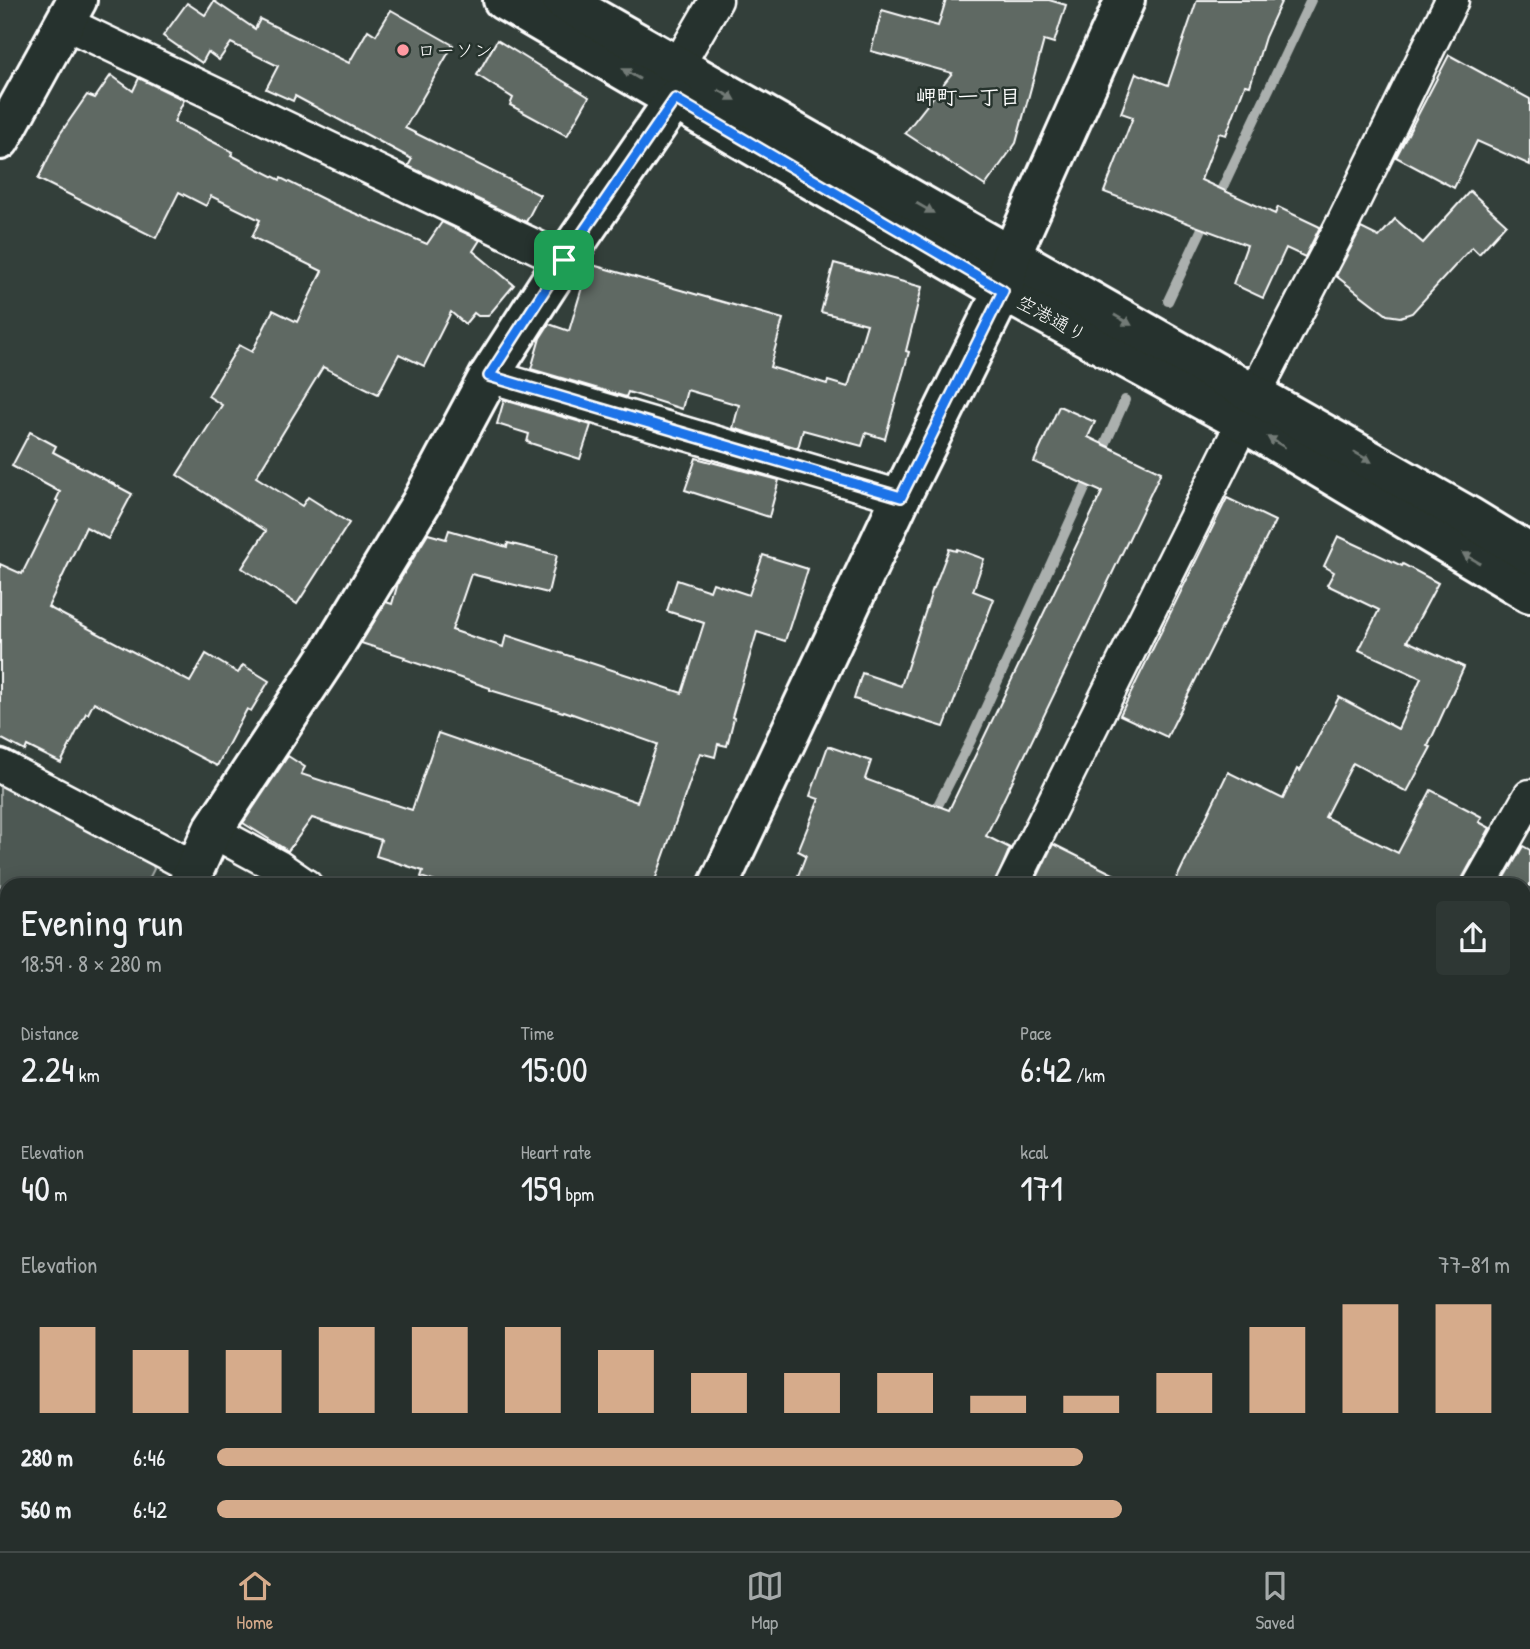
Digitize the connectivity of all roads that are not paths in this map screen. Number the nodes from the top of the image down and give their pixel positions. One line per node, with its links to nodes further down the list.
1 (503, 0): 7 (street, 空港通り, one-way to 1)
2 (562, 0): 7 (street, 空港通り)
3 (716, 0): 7 (street)
4 (1125, 0): 10 (street)
5 (1452, 0): 12 (street)
6 (71, 12): 8 (street); 9 (street)
7 (676, 83): 9 (street); 10 (street, 空港通り)
8 (0, 141)
9 (564, 260): 11 (street)
10 (1007, 274): 12 (street, 空港通り); 13 (street)
11 (489, 376): 13 (street); 18 (street)
12 (1248, 408): 14 (street, 空港通り, one-way to 14); 15 (street, 空港通り, one-way to 12); 22 (street)
13 (901, 497): 21 (street)
14 (1530, 554)
15 (1530, 593)
16 (0, 766): 19 (street)
17 (1530, 796): 23 (street)
18 (212, 831): 19 (street); 20 (street)
19 (191, 877)
20 (294, 878)
21 (722, 878)
22 (1016, 878)
23 (1484, 878)

